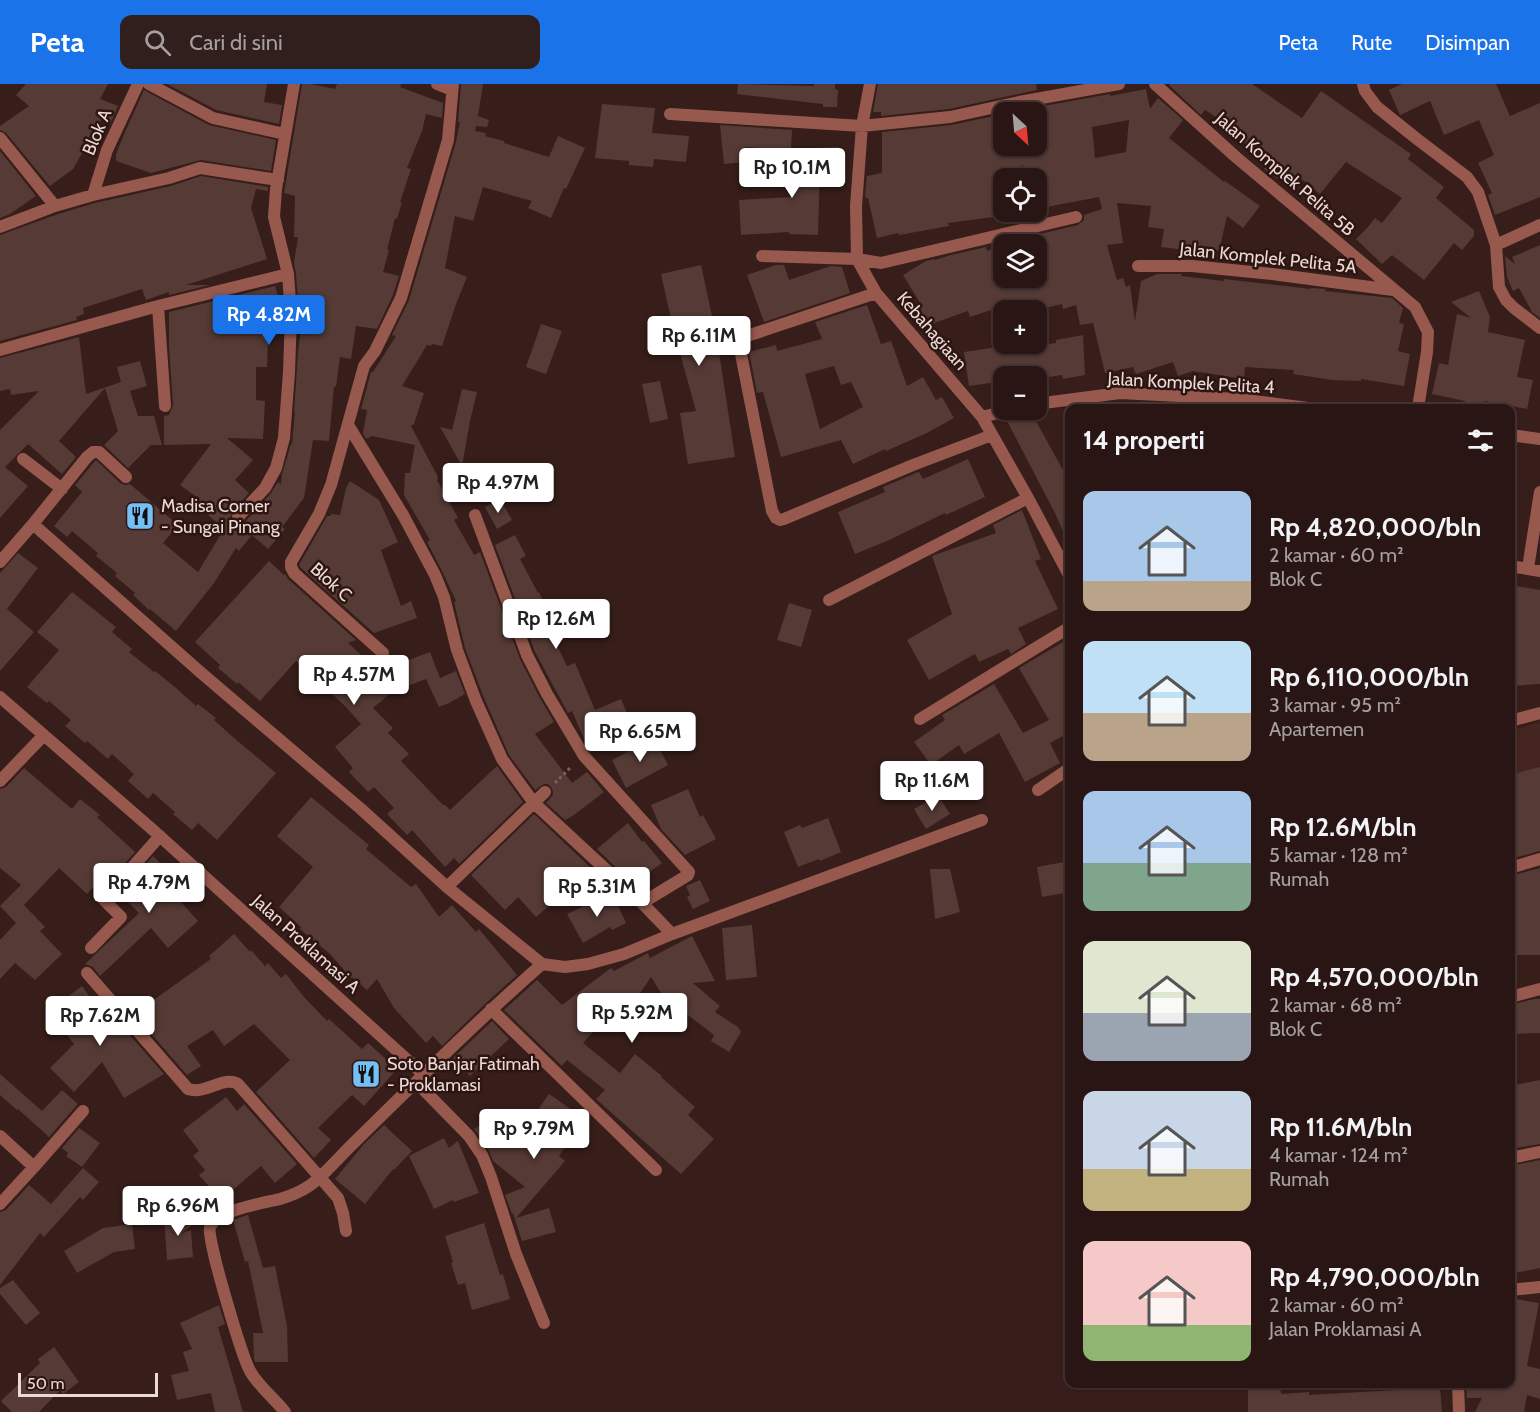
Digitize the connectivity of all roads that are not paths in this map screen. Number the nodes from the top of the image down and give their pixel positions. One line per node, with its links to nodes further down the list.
1 (138, 84): 15 (street, Blok A)
2 (149, 84): 12 (street)
3 (294, 84): 12 (street)
4 (437, 84): 9 (street)
5 (870, 84): 11 (street, Kebahagiaan)
6 (1119, 84): 11 (street)
7 (1155, 84): 25 (street, Jalan Komplek Pelita 5B)
8 (1363, 84): 20 (street)
9 (452, 87): 36 (street)
10 (670, 114): 11 (street)
11 (862, 126): 22 (street, Kebahagiaan)
12 (285, 134): 14 (street)
13 (0, 138): 16 (street)
14 (278, 180): 15 (street); 24 (street)
15 (93, 195): 16 (street)
16 (55, 206): 19 (street)
17 (1076, 217): 22 (street)
18 (1540, 225): 20 (street)
19 (0, 227)
20 (1496, 245): 28 (street)
21 (762, 256): 22 (street)
22 (857, 259): 26 (street, Kebahagiaan)
23 (1138, 266): 25 (street, Jalan Komplek Pelita 5A)
24 (288, 273): 27 (street); 46 (street)
25 (1394, 290): 32 (street, Jalan Komplek Pelita 5B)
26 (876, 293): 35 (street, Kebahagiaan); 37 (street)
27 (158, 306): 29 (street); 33 (street)
28 (1540, 328)
29 (0, 350)
30 (1047, 403): 31 (street, Jalan Komplek Pelita 4)
31 (1277, 404)
32 (1419, 404)
33 (165, 406)
34 (993, 414): 35 (street)
35 (982, 417): 37 (street, Kebahagiaan)
36 (348, 426): 54 (street, Blok C); 64 (street)
37 (992, 435): 44 (street, Kebahagiaan)
38 (1515, 436): 39 (street)
39 (1540, 439)
40 (23, 459): 42 (street)
41 (126, 477): 42 (street)
42 (62, 489): 47 (street)
43 (1540, 492): 51 (street)
44 (1028, 498): 49 (street, Kebahagiaan); 52 (street)
45 (475, 514): 70 (street)
46 (238, 517)
47 (33, 524): 48 (street); 69 (street)
48 (0, 562)
49 (1065, 566)
50 (1515, 567): 51 (street)
51 (1534, 570)
52 (829, 600)
53 (1065, 630): 57 (street)
54 (383, 653)
55 (0, 697): 59 (street, Jalan Proklamasi A)
56 (1540, 713): 58 (street)
57 (920, 719)
58 (1515, 720)
59 (44, 735): 61 (street); 66 (street, Jalan Proklamasi A)
60 (1065, 771): 62 (street)
61 (0, 782)
62 (1038, 790)
63 (545, 792): 64 (street)
64 (534, 803): 69 (street); 70 (street)
65 (982, 820): 71 (street)
66 (160, 836): 72 (street); 78 (street, Jalan Proklamasi A)
67 (1540, 859): 68 (street)
68 (1515, 866)
69 (447, 887): 73 (street)
70 (642, 903): 71 (street)
71 (672, 934): 73 (street)
72 (91, 948)
73 (542, 964): 77 (street)
74 (87, 973): 85 (street)
75 (1540, 989): 76 (street)
76 (1515, 996)
77 (491, 1009): 78 (street); 84 (street)
78 (420, 1079): 85 (street); 90 (street, Jalan Proklamasi A)
79 (83, 1111): 83 (street)
80 (0, 1136): 83 (street)
81 (1540, 1152): 82 (street)
82 (1515, 1157)
83 (36, 1165): 86 (street)
84 (656, 1170)
85 (320, 1178): 87 (street); 92 (street)
86 (0, 1204)
87 (346, 1231)
88 (1540, 1287): 89 (street)
89 (1515, 1290)
90 (543, 1323)
91 (1458, 1388): 93 (street)
92 (285, 1412)
93 (1460, 1412)

